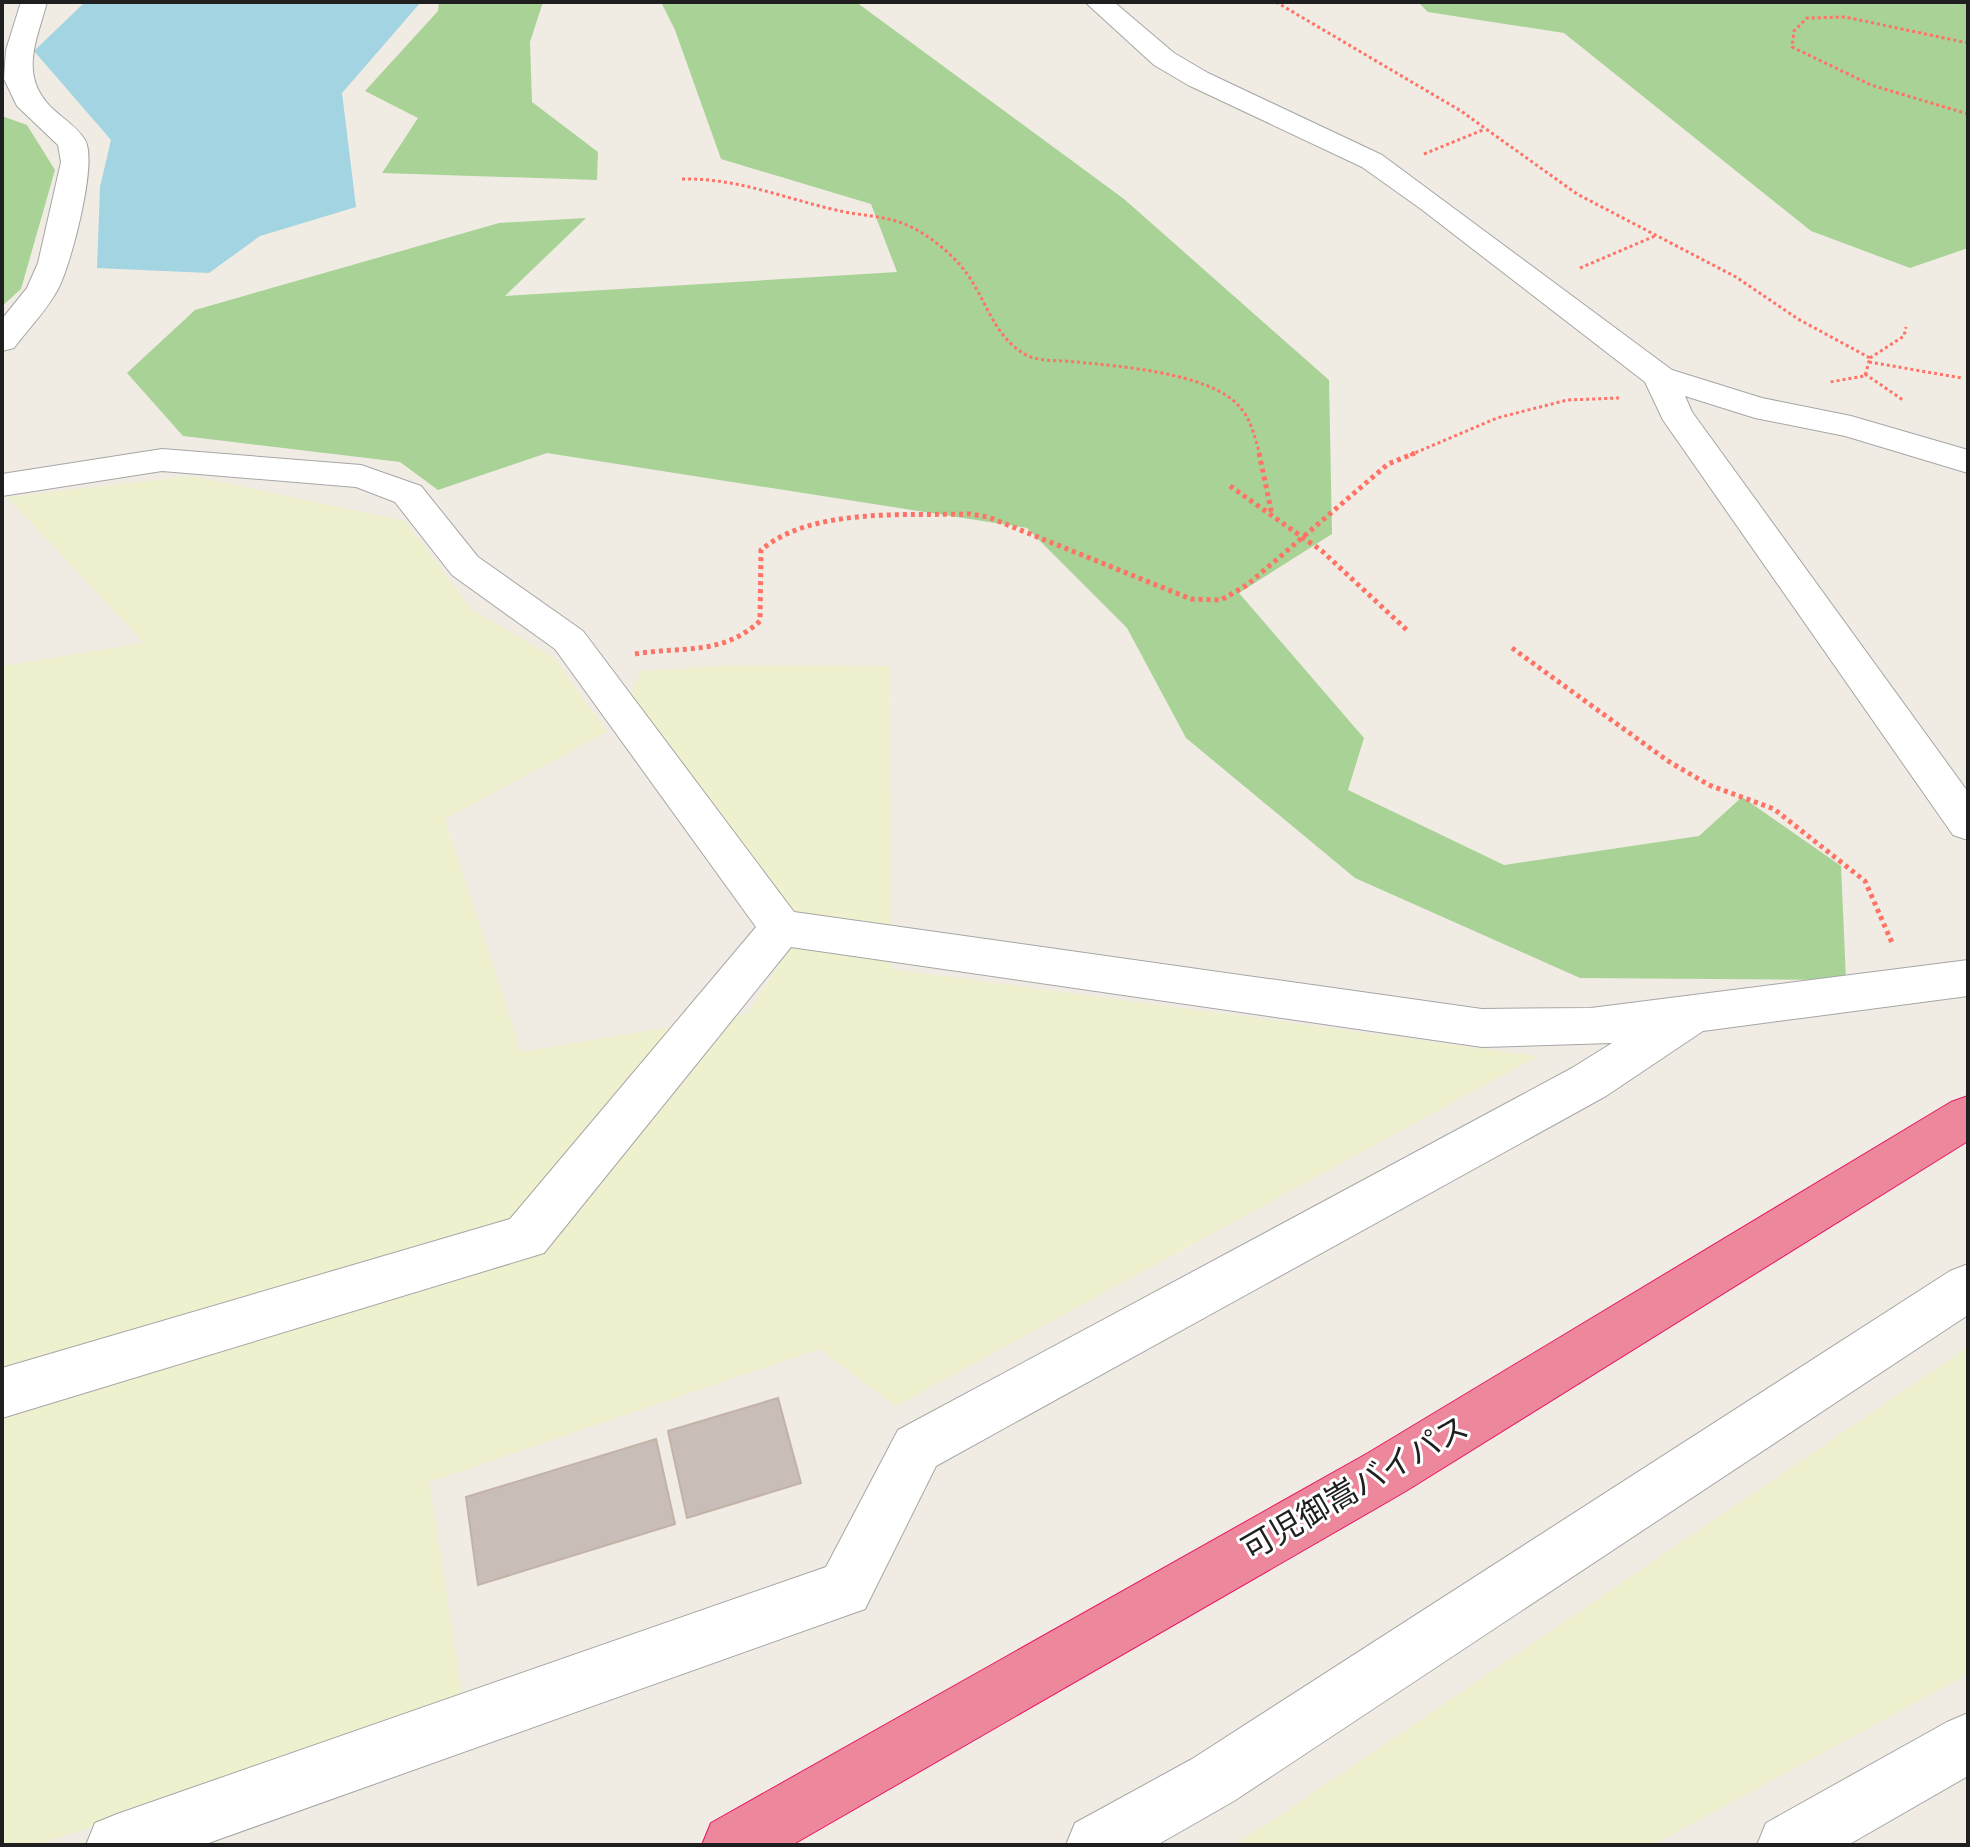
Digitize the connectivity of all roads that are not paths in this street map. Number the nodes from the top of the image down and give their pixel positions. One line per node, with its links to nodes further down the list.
1 (34, 2): 3 (street)
2 (1098, 2): 4 (street)
3 (2, 341)
4 (1664, 387): 5 (street); 7 (street)
5 (1968, 462)
6 (2, 485): 8 (street)
7 (1968, 824)
8 (781, 928): 10 (street); 13 (street)
9 (1968, 978): 10 (street)
10 (1695, 1014): 15 (street)
11 (1968, 1116): 16 (highway, 可児御嵩バイパス)
12 (1968, 1287): 17 (street)
13 (2, 1393)
14 (1968, 1743): 18 (street)
15 (117, 1845)
16 (733, 1845)
17 (1097, 1845)
18 (1788, 1845)

